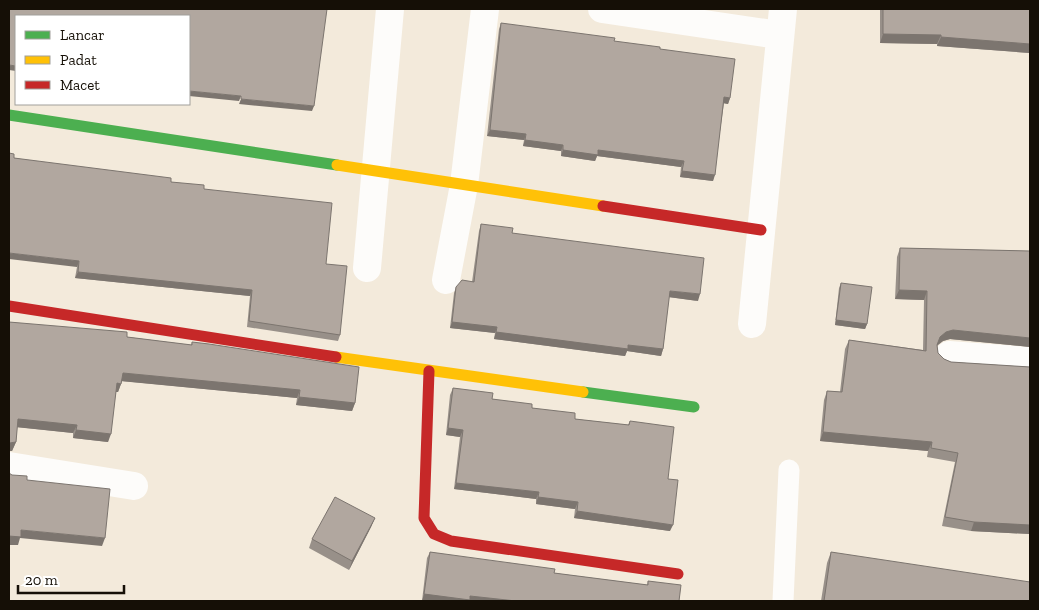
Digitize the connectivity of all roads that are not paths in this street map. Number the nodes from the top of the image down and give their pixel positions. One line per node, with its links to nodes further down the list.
1 (390, 9): 6 (street)
2 (485, 9): 7 (street)
3 (602, 9): 4 (street)
4 (781, 22): 8 (street)
5 (9, 115): 6 (street)
6 (375, 170): 7 (street); 9 (street)
7 (464, 184): 8 (street); 10 (street)
8 (761, 230): 12 (street)
9 (367, 268)
10 (446, 280)
11 (9, 306): 15 (street)
12 (752, 324)
13 (949, 355): 14 (street)
14 (1030, 361)
15 (429, 371): 16 (street); 20 (street)
16 (694, 407)
17 (9, 466): 19 (street)
18 (789, 470): 21 (lane)
19 (134, 486)
20 (678, 574)
21 (783, 601)

